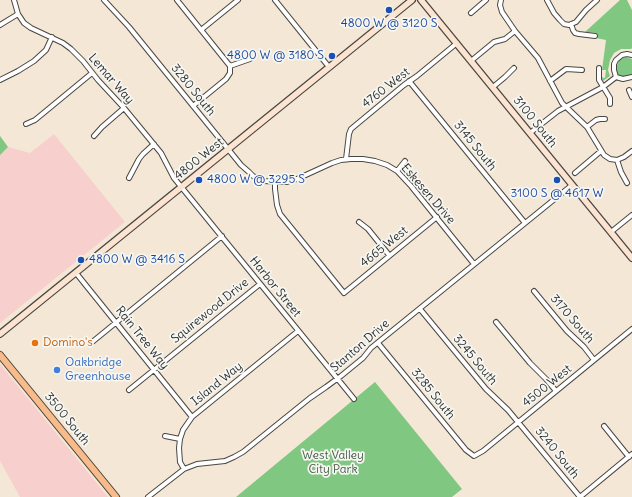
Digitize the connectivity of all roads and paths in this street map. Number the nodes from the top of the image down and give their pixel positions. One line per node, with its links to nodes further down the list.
1 (14, 0): 13 (street, Lemar Way)
2 (177, 0): 16 (street)
3 (238, 0): 16 (street)
4 (275, 0): 25 (street)
5 (412, 0): 25 (main road, 4800 West)
6 (421, 0): 20 (main road, 3100 South)
7 (486, 0): 12 (street)
8 (499, 0): 17 (street)
9 (547, 0): 14 (street)
10 (597, 0): 14 (street)
11 (106, 1): 40 (street, 3280 South)
12 (471, 13)
13 (18, 14): 15 (street); 19 (street, Lemar Way)
14 (571, 24): 18 (street)
15 (0, 25)
16 (201, 30): 24 (street)
17 (515, 31): 23 (street); 34 (street)
18 (595, 36)
19 (52, 37): 29 (street, Lemar Way); 32 (street)
20 (457, 43): 23 (main road, 3100 South); 33 (street, 4760 West)
21 (632, 54): 30 (street)
22 (250, 59): 24 (street)
23 (471, 61): 35 (main road, 3100 South)
24 (230, 66): 40 (street)
25 (330, 67): 49 (main road, 4800 West)
26 (514, 68): 35 (street)
27 (599, 68): 36 (street)
28 (582, 70): 34 (street)
29 (92, 73): 42 (street, Lemar Way); 44 (street)
30 (616, 77): 31 (street); 36 (street)
31 (632, 78)
32 (0, 80)
33 (409, 81): 52 (street, 4760 West); 65 (street, 3145 South)
34 (550, 81): 41 (street)
35 (493, 87): 46 (main road, 3100 South)
36 (603, 87): 39 (street); 41 (street)
37 (629, 90): 38 (street)
38 (632, 97)
39 (610, 104)
40 (193, 106): 49 (street, 3280 South)
41 (566, 106): 45 (street); 46 (street)
42 (124, 108): 47 (street); 48 (street, Lemar Way)
43 (605, 119): 45 (street)
44 (26, 124)
45 (587, 127): 50 (street)
46 (530, 133): 60 (main road, 3100 South)
47 (94, 136)
48 (154, 144): 57 (street); 61 (street, Lemar Way)
49 (228, 149): 58 (street, Eskesen Drive); 61 (main road, 4800 West)
50 (601, 151): 53 (street); 56 (street)
51 (632, 151): 53 (street)
52 (346, 159): 55 (street, Eskesen Drive); 58 (street, Eskesen Drive)
53 (617, 160): 59 (street)
54 (405, 161): 55 (street)
55 (397, 172): 63 (street, Eskesen Drive)
56 (575, 173)
57 (129, 178)
58 (275, 182): 68 (street, 4665 West)
59 (628, 183)
60 (572, 185): 65 (street, Stanton Drive); 66 (main road, 3100 South)
61 (181, 187): 67 (street, Harbor Street); 71 (main road, 4800 West)
62 (632, 215): 66 (street)
63 (437, 217): 68 (street, 4665 West); 70 (street, Eskesen Drive)
64 (359, 222): 68 (street)
65 (524, 223): 70 (street, Stanton Drive)
66 (611, 232): 69 (main road, 3100 South)
67 (222, 236): 72 (street, Harbor Street); 75 (street)
68 (389, 255)
69 (632, 258)
70 (474, 264): 74 (street, Stanton Drive)
71 (76, 273): 75 (street, Rain Tree Way); 79 (main road, 4800 West)
72 (260, 284): 78 (street, Harbor Street); 84 (street, Squirewood Drive)
73 (534, 291): 83 (street, 3170 South)
74 (420, 309): 80 (street, Stanton Drive); 90 (street, 3245 South)
75 (116, 322): 81 (street); 84 (street, Rain Tree Way)
76 (496, 322): 87 (street)
77 (632, 329): 83 (street, 4500 West)
78 (298, 331): 85 (street, Harbor Street); 89 (street, Island Way)
79 (0, 334)
80 (378, 342): 85 (street, Stanton Drive); 94 (street, 3285 South)
81 (91, 343)
82 (0, 355): 97 (main road, 3500 South)
83 (594, 360): 87 (street, 4500 West)
84 (154, 369): 86 (street, Squirewood Drive); 89 (street, Rain Tree Way)
85 (338, 379): 88 (street, Harbor Street); 96 (street, Stanton Drive)
86 (129, 390)
87 (556, 391): 90 (street, 4500 West)
88 (354, 399)
89 (192, 417): 93 (street, Island Way)
90 (518, 422): 94 (street, 4500 West); 99 (street, 3240 South)
91 (604, 426): 95 (street)
92 (165, 436): 93 (street)
93 (180, 440): 96 (street, Island Way)
94 (474, 456)
95 (630, 456): 99 (street)
96 (184, 469): 98 (street, Stanton Drive)
97 (116, 497)
98 (148, 497)
99 (580, 497)

